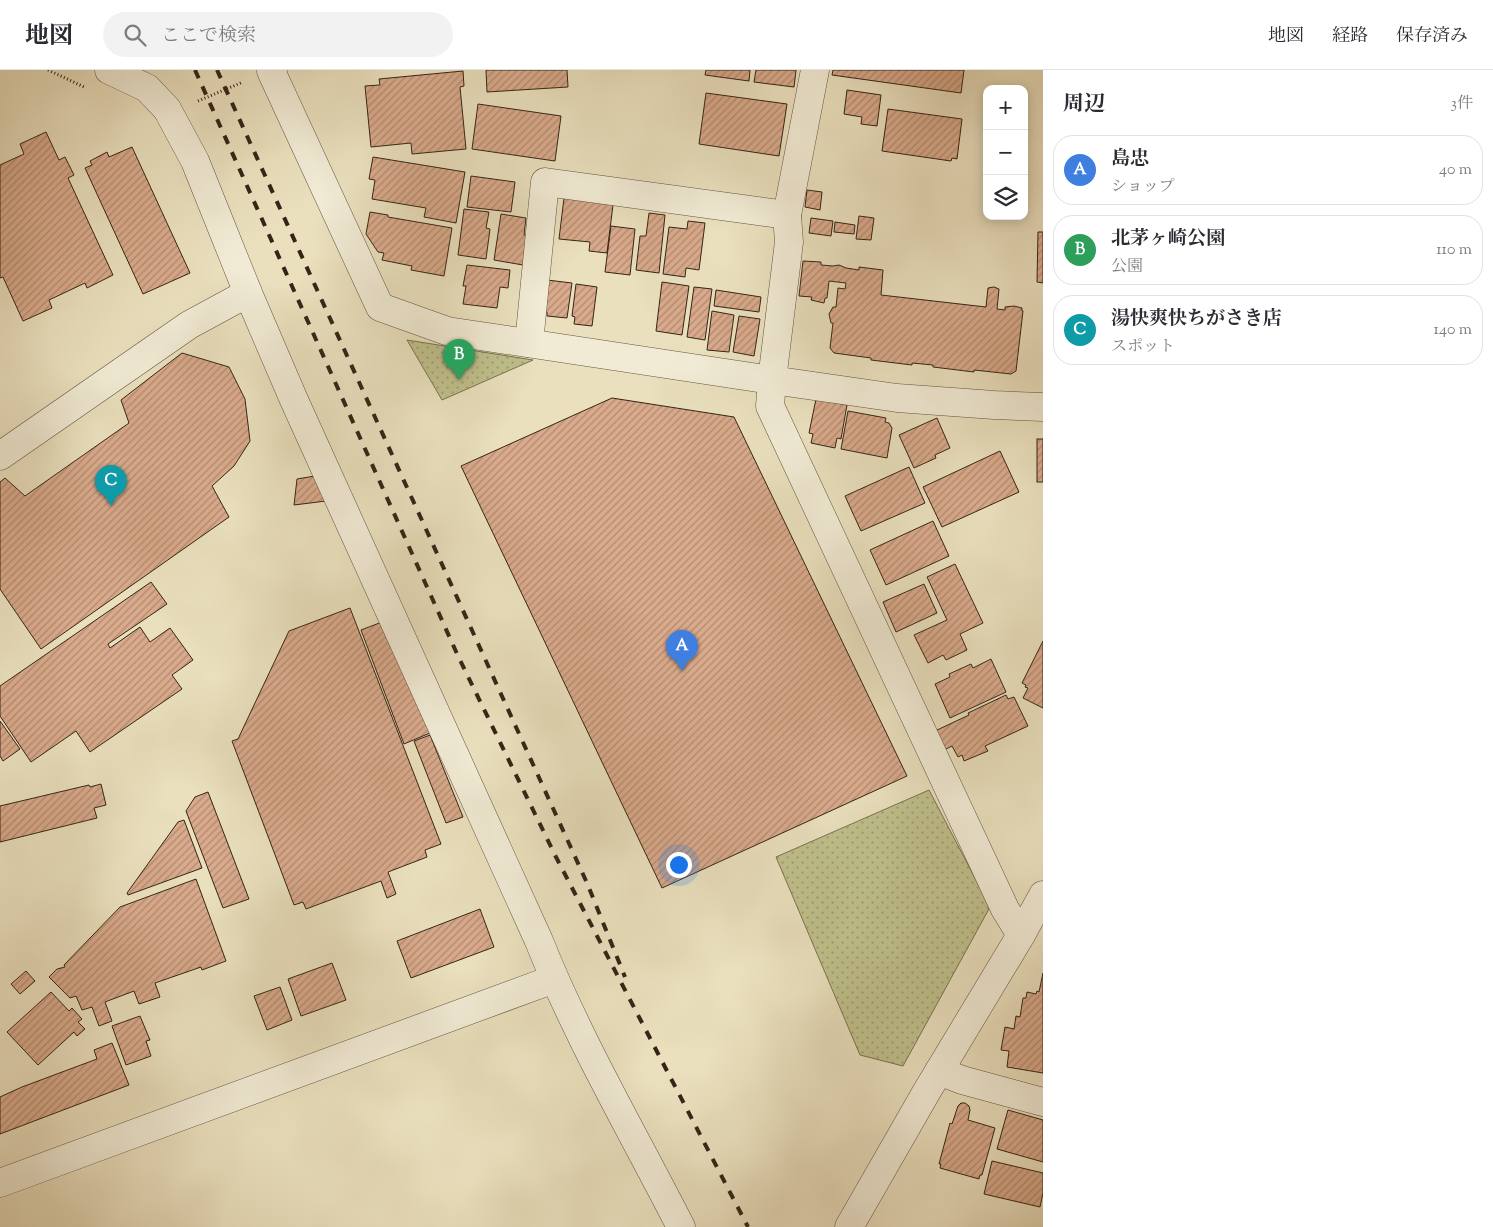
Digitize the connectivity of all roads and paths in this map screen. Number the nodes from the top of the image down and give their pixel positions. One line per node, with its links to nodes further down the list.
1 (48, 70): 5 (path)
2 (109, 70): 8 (street)
3 (272, 70): 6 (path); 9 (street)
4 (815, 70): 7 (street)
5 (90, 90)
6 (195, 102)
7 (787, 216): 9 (street); 10 (street)
8 (248, 292): 12 (street); 15 (street)
9 (529, 343): 10 (street)
10 (772, 380): 11 (street); 14 (street)
11 (1043, 407)
12 (0, 456)
13 (1043, 895): 14 (street)
14 (1021, 935): 16 (street)
15 (554, 979): 18 (street); 19 (street)
16 (939, 1071): 17 (street); 20 (street)
17 (1043, 1102)
18 (0, 1183)
19 (682, 1227)
20 (849, 1227)

